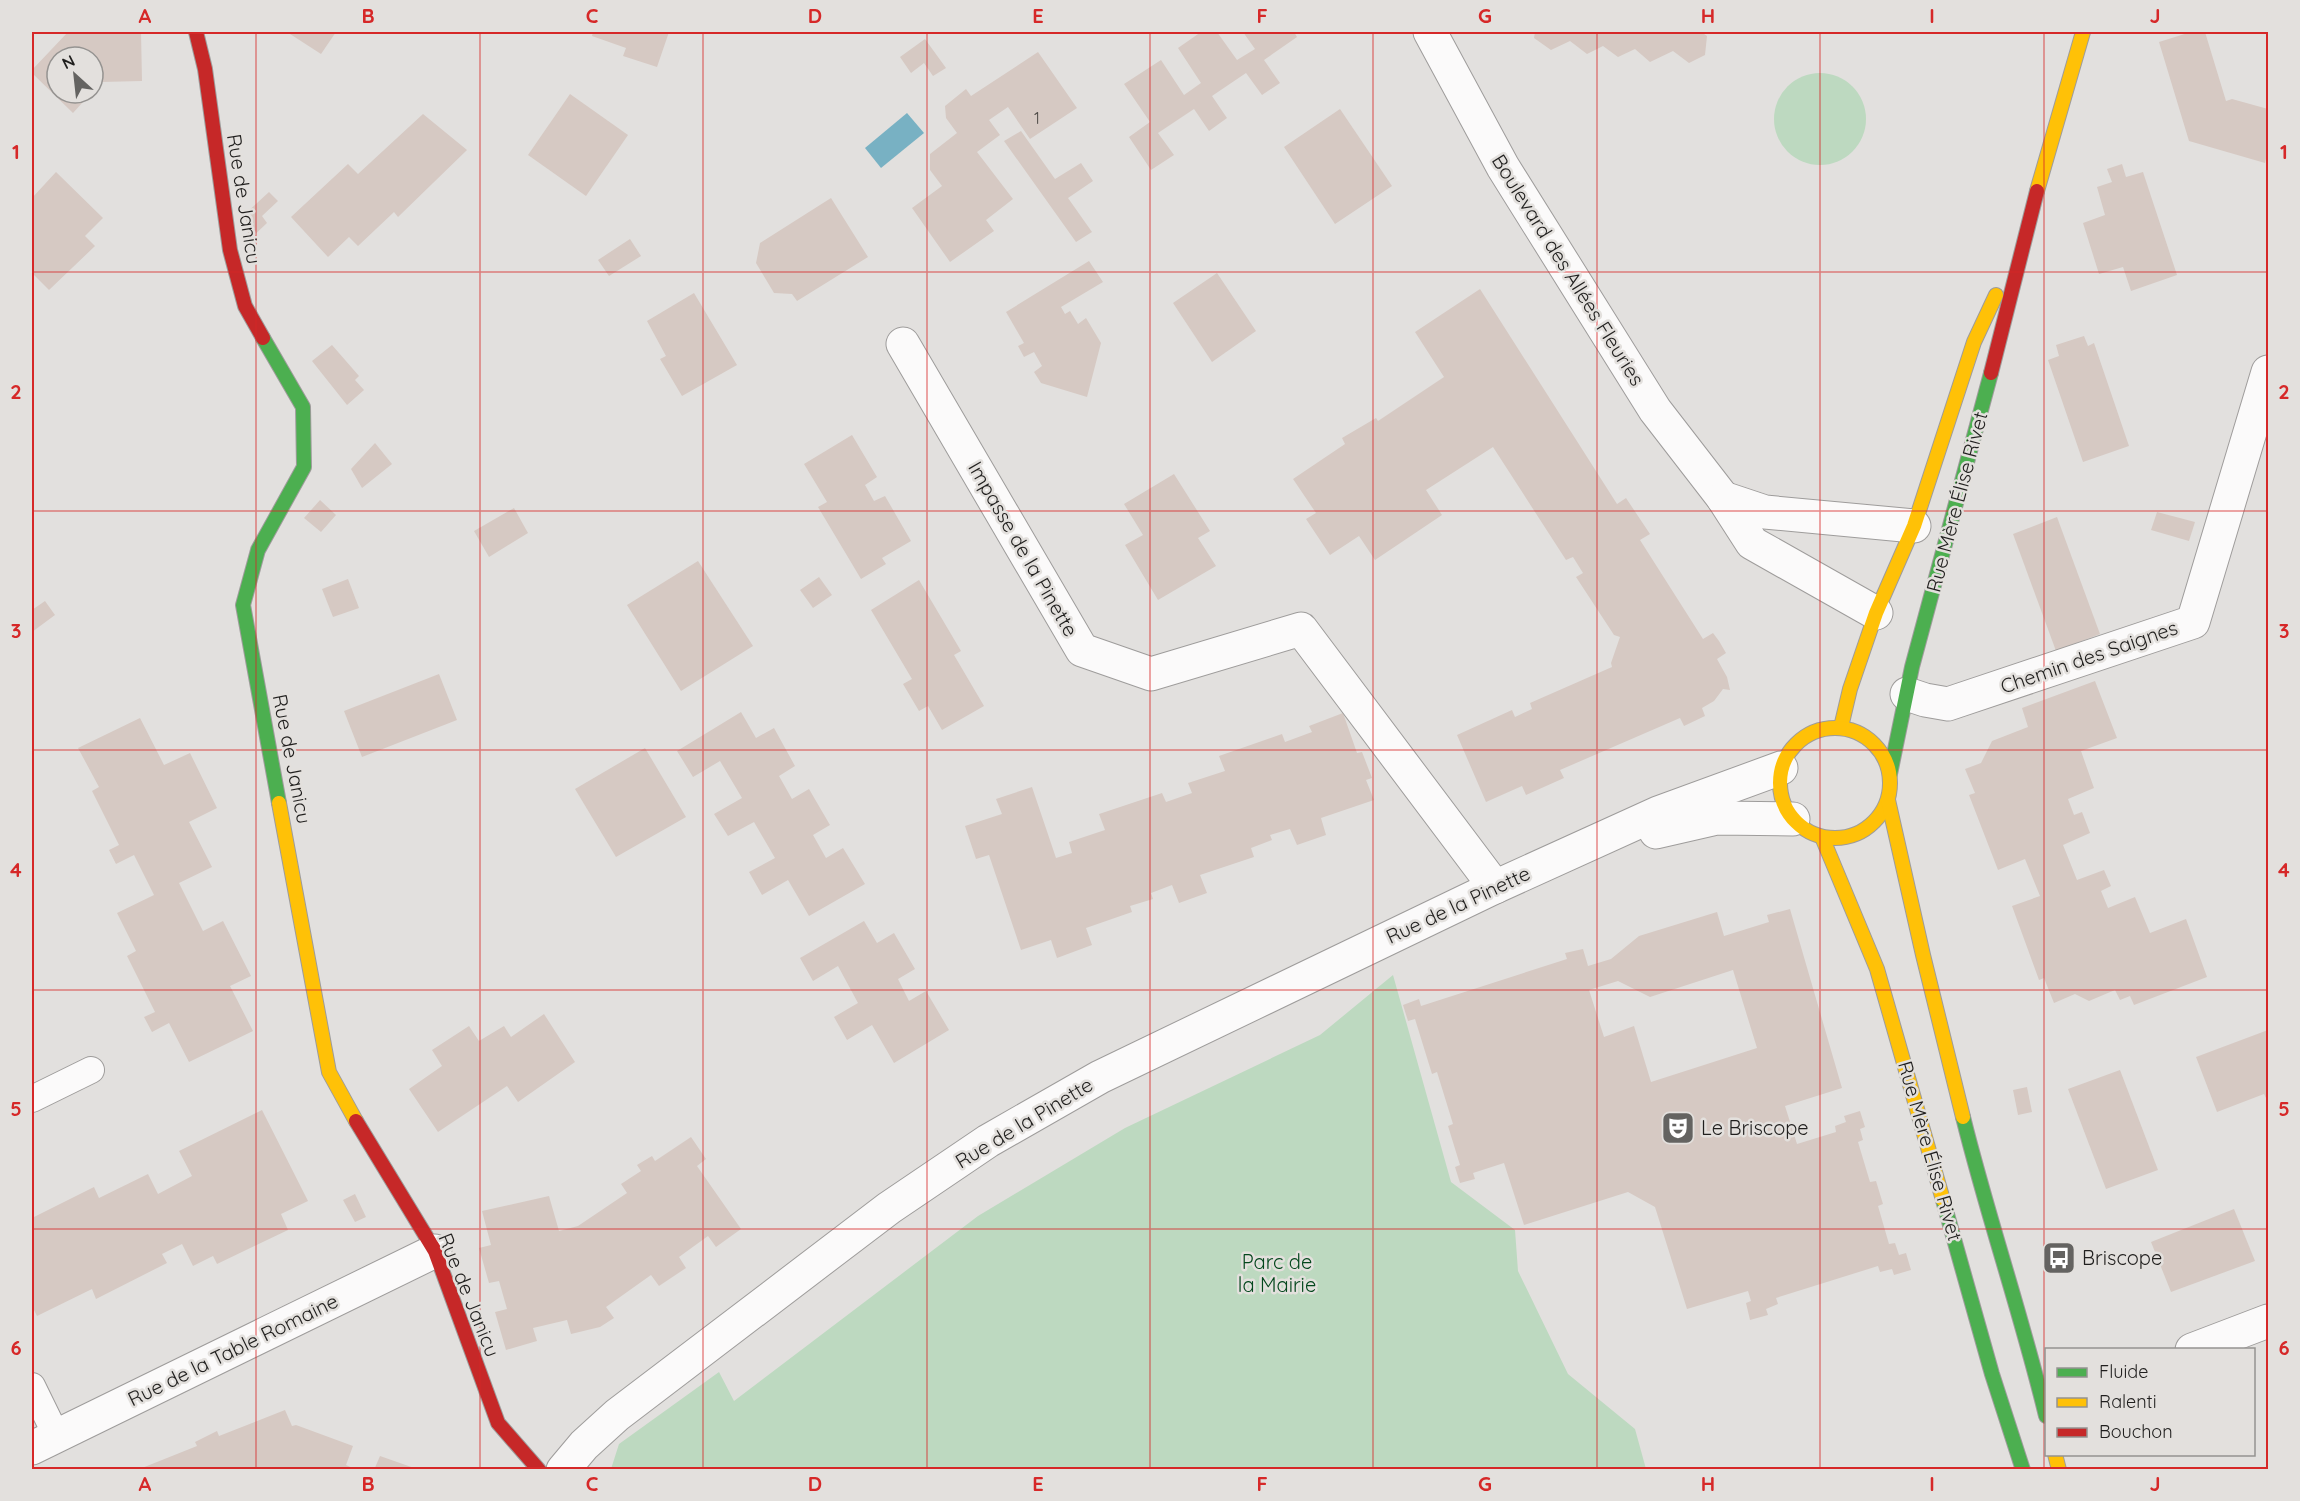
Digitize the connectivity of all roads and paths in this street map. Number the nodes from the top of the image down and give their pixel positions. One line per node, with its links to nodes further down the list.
1 (196, 32): 22 (street, Rue de Janicu)
2 (1430, 32): 7 (street, Boulevard des Allées Fleuries)
3 (2083, 32): 4 (street, Rue Mère Élise Rivet)
4 (2026, 231): 8 (street, Rue Mère Élise Rivet); 11 (street, Rue Mère Élise Rivet)
5 (903, 344): 19 (street, Impasse de la Pinette)
6 (2268, 372): 11 (street, Chemin des Saignes)
7 (1723, 498): 8 (street); 9 (street, Boulevard des Allées Fleuries)
8 (1918, 536): 9 (street, Rue Mère Élise Rivet)
9 (1875, 613): 12 (street, Rue Mère Élise Rivet)
10 (1907, 638): 11 (street)
11 (1910, 680): 14 (street, Rue Mère Élise Rivet)
12 (1841, 728): 13 (street); 14 (street)
13 (1781, 768): 16 (street); 18 (street, Rue de la Pinette)
14 (1890, 774): 15 (street)
15 (1888, 800): 17 (street); 26 (street, Rue Mère Élise Rivet)
16 (1793, 819): 17 (street); 18 (street, Rue de la Pinette)
17 (1822, 837): 30 (street, Rue Mère Élise Rivet)
18 (1543, 866): 19 (street, Rue de la Pinette)
19 (1495, 887): 29 (street, Rue de la Pinette)
20 (90, 1070): 21 (lane)
21 (32, 1099)
22 (435, 1251): 27 (street, Rue de la Table Romaine); 28 (street, Rue de Janicu)
23 (2268, 1321): 24 (street)
24 (2197, 1348)
25 (32, 1386): 27 (lane)
26 (2045, 1405)
27 (44, 1441)
28 (539, 1470)
29 (563, 1470)
30 (2023, 1470)

